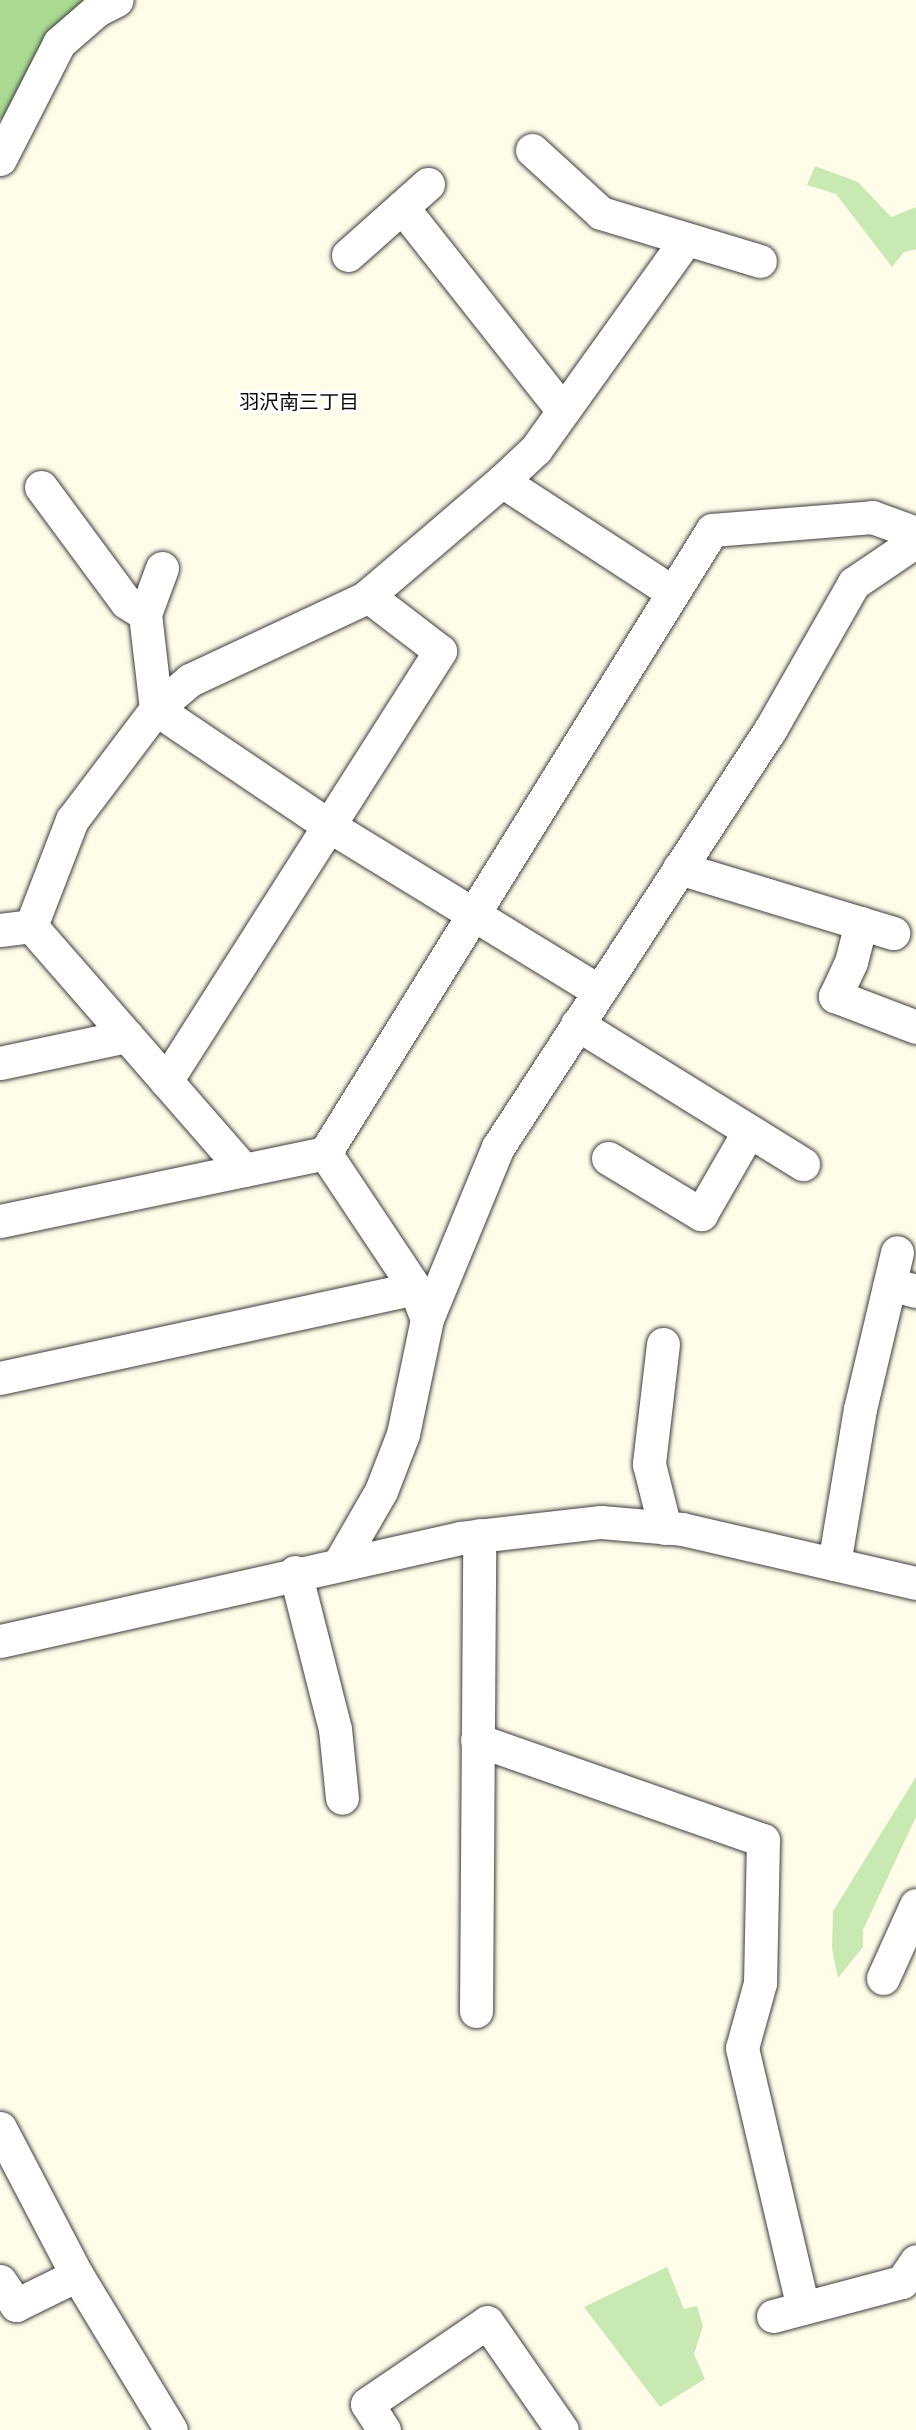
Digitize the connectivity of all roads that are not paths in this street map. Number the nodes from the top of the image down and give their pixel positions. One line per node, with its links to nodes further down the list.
1 (117, 0): 2 (street)
2 (2, 148)
3 (532, 150): 6 (street)
4 (428, 184): 5 (street)
5 (402, 207): 7 (street); 9 (street)
6 (685, 242): 8 (street); 9 (street)
7 (348, 255)
8 (760, 261)
9 (563, 411): 10 (street)
10 (502, 481): 15 (street); 16 (street)
11 (41, 487): 17 (street)
12 (916, 533): 15 (street)
13 (916, 541): 20 (street)
14 (162, 568): 17 (street)
15 (672, 592): 21 (street)
16 (368, 596): 18 (street); 19 (street)
17 (145, 614): 18 (street)
18 (156, 709): 19 (street); 23 (street)
19 (331, 827): 21 (street); 30 (street)
20 (679, 868): 22 (street); 25 (street)
21 (470, 913): 25 (street); 32 (street)
22 (861, 924): 24 (street); 27 (street)
23 (16, 928): 28 (street)
24 (893, 933)
25 (599, 991): 26 (street)
26 (578, 1024): 31 (street); 40 (street)
27 (916, 1027)
28 (127, 1036): 29 (street); 30 (street)
29 (0, 1063)
30 (166, 1081): 35 (street)
31 (749, 1131): 33 (street); 34 (street)
32 (325, 1153): 35 (street); 38 (street)
33 (608, 1158)
34 (803, 1164)
35 (244, 1170): 36 (street)
36 (0, 1221)
37 (897, 1252): 39 (street)
38 (415, 1288): 40 (street); 42 (street)
39 (903, 1288): 46 (street)
40 (427, 1319): 45 (street)
41 (663, 1344): 43 (street)
42 (0, 1378)
43 (665, 1528): 44 (street); 46 (street)
44 (479, 1535): 45 (street); 50 (street)
45 (340, 1562): 47 (street)
46 (834, 1564): 48 (street)
47 (295, 1572): 49 (street); 51 (street)
48 (916, 1583)
49 (0, 1641)
50 (477, 1740): 54 (street); 56 (street)
51 (342, 1798)
52 (916, 1905): 53 (street)
53 (898, 1964)
54 (476, 2011)
55 (0, 2128): 57 (street)
56 (916, 2260)
57 (77, 2275): 58 (street); 59 (street)
58 (0, 2281)
59 (171, 2430)
60 (384, 2430): 61 (street)
61 (561, 2430)

